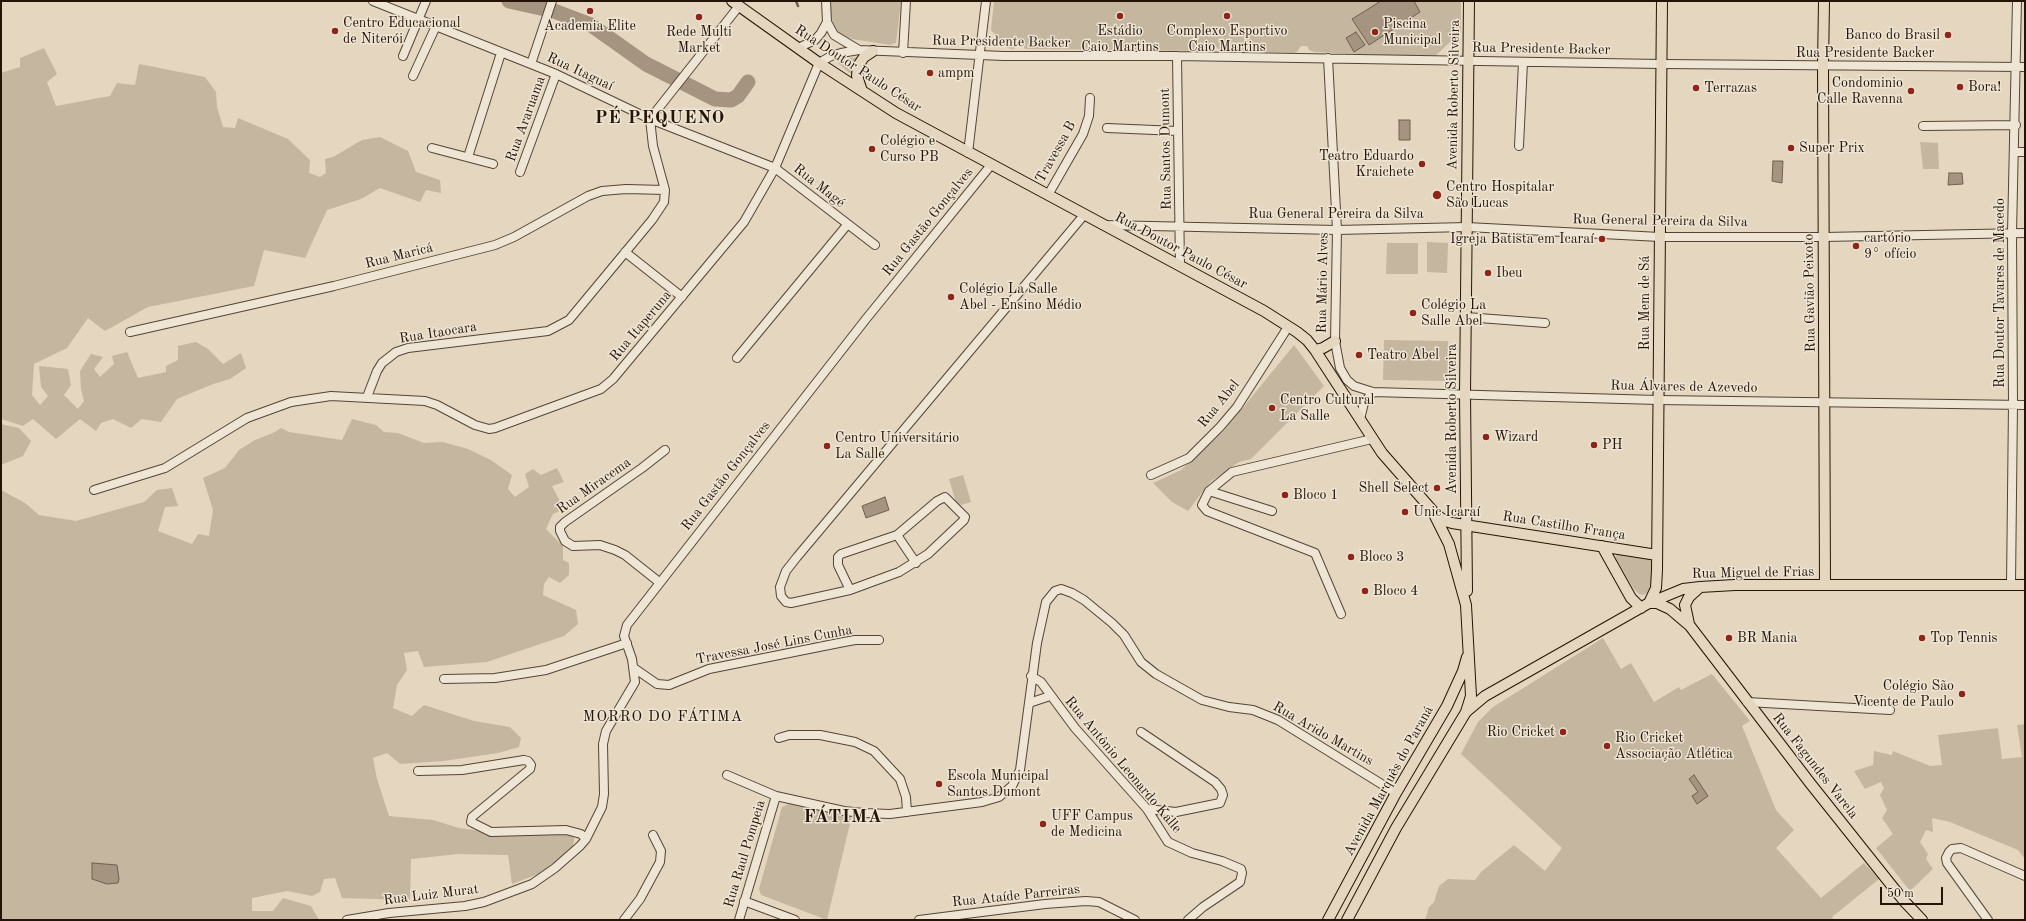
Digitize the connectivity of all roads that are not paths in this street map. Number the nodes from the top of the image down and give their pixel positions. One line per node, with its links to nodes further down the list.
1 (373, 1): 12 (street, Rua Itaguaí)
2 (426, 1): 12 (street)
3 (552, 1): 27 (street)
4 (826, 1): 13 (street)
5 (906, 1): 19 (street)
6 (986, 1): 20 (street)
7 (1469, 1): 24 (main road, Avenida Roberto Silveira)
8 (1662, 1): 28 (main road, Rua Mem de Sá)
9 (1824, 1): 29 (main road, Rua Gavião Peixoto)
10 (2017, 1): 30 (street, Rua Doutor Tavares de Macedo)
11 (736, 4): 15 (main road, Rua Doutor Paulo César); 35 (street)
12 (419, 19): 14 (street, Rua Itaguaí); 21 (street)
13 (827, 22): 15 (street); 16 (street)
14 (436, 26): 18 (street, Rua Itaguaí); 32 (street)
15 (798, 48): 26 (main road, Rua Doutor Paulo César)
16 (859, 50): 17 (street, Rua Presidente Backer); 26 (street, Rua Presidente Backer)
17 (873, 51): 19 (street, Rua Presidente Backer); 33 (main road)
18 (501, 53): 27 (street, Rua Itaguaí); 45 (street)
19 (903, 53): 20 (street, Rua Presidente Backer)
20 (979, 55): 22 (street, Rua Presidente Backer); 44 (street)
21 (403, 56)
22 (1177, 56): 23 (street, Rua Presidente Backer); 39 (street, Rua Santos Dumont)
23 (1328, 58): 24 (street, Rua Presidente Backer); 57 (street, Rua Mário Alves)
24 (1467, 60): 25 (street, Rua Presidente Backer); 56 (main road, Avenida Roberto Silveira)
25 (1523, 62): 28 (street, Rua Presidente Backer); 40 (street)
26 (819, 63): 33 (main road, Rua Doutor Paulo César); 48 (street, Rua Itaperuna)
27 (531, 64): 31 (street, Rua Itaguaí)
28 (1661, 64): 29 (street, Rua Presidente Backer); 60 (main road, Rua Mem de Sá)
29 (1823, 66): 30 (street, Rua Presidente Backer); 61 (main road, Rua Gavião Peixoto)
30 (2021, 67): 36 (street, Rua Doutor Tavares de Macedo)
31 (556, 74): 35 (street, Rua Itaguaí); 49 (street, Rua Araruama)
32 (413, 76)
33 (862, 91): 44 (main road, Rua Doutor Paulo César)
34 (1090, 98): 51 (street, Travessa B)
35 (650, 119): 48 (street, Rua Itaguaí); 50 (street, Rua Itaocara)
36 (2016, 125): 37 (street); 42 (street, Rua Doutor Tavares de Macedo)
37 (1924, 126)
38 (1107, 128): 39 (street)
39 (1178, 131): 55 (street, Rua Santos Dumont)
40 (1519, 146)
41 (432, 148): 45 (street, Rua Araruama)
42 (2015, 152): 43 (street); 58 (street, Rua Doutor Tavares de Macedo)
43 (2025, 152)
44 (968, 153): 47 (main road, Rua Doutor Paulo César)
45 (468, 156): 46 (street, Rua Araruama)
46 (493, 164)
47 (991, 166): 51 (main road, Rua Doutor Paulo César); 93 (street, Rua Gastão Gonçalves)
48 (775, 168): 53 (street, Rua Magé); 65 (street, Rua Itaperuna)
49 (520, 172)
50 (665, 190): 63 (street, Rua Itaocara); 69 (street, Rua Maricá)
51 (1048, 195): 52 (main road, Rua Doutor Paulo César)
52 (1084, 215): 54 (main road, Rua Doutor Paulo César); 98 (street)
53 (847, 225): 62 (street, Rua Magé); 72 (street)
54 (1103, 225): 55 (street, Rua General Pereira da Silva); 64 (main road, Rua Doutor Paulo César)
55 (1180, 225): 57 (street, Rua General Pereira da Silva); 64 (street, Rua Santos Dumont)
56 (1467, 227): 57 (street, Rua General Pereira da Silva); 60 (street, Rua General Pereira da Silva); 66 (main road, Avenida Roberto Silveira)
57 (1337, 230): 70 (street, Rua Mário Alves)
58 (2012, 233): 59 (street, Rua General Pereira da Silva); 61 (street, Rua General Pereira da Silva); 78 (street, Rua Doutor Tavares de Macedo)
59 (2025, 233)
60 (1660, 237): 61 (street, Rua General Pereira da Silva); 76 (main road, Rua Mem de Sá)
61 (1824, 237): 77 (main road, Rua Gavião Peixoto)
62 (875, 245)
63 (625, 252): 65 (street); 75 (street, Rua Itaocara)
64 (1180, 266): 68 (main road, Rua Doutor Paulo César)
65 (682, 297): 75 (street, Rua Itaperuna)
66 (1466, 317): 67 (street); 74 (main road, Avenida Roberto Silveira)
67 (1545, 324)
68 (1288, 327): 71 (main road, Rua Doutor Paulo César); 83 (street, Rua Abel)
69 (130, 332)
70 (1335, 340): 71 (main road); 73 (street, Rua Mário Alves)
71 (1315, 350): 80 (main road, Rua Doutor Paulo César)
72 (737, 358)
73 (1373, 392): 74 (street, Rua Álvares de Azevedo); 80 (street)
74 (1464, 394): 76 (street, Rua Álvares de Azevedo); 88 (main road, Avenida Roberto Silveira)
75 (367, 397): 84 (street)
76 (1658, 400): 77 (street, Rua Álvares de Azevedo); 91 (main road, Rua Mem de Sá)
77 (1825, 401): 78 (street, Rua Álvares de Azevedo); 94 (main road, Rua Gavião Peixoto)
78 (2013, 404): 79 (street, Rua Álvares de Azevedo); 95 (street, Rua Doutor Tavares de Macedo)
79 (2025, 405)
80 (1360, 419): 81 (main road, Rua Doutor Paulo César)
81 (1372, 439): 85 (street); 86 (main road, Rua Doutor Paulo César)
82 (665, 450): 93 (street, Rua Miracema)
83 (1151, 476)
84 (94, 490)
85 (1209, 492): 87 (street); 101 (street)
86 (1432, 510): 88 (main road, Rua Castilho França); 99 (main road, Rua Doutor Paulo César)
87 (1272, 512)
88 (1467, 525): 90 (main road, Rua Castilho França); 99 (main road, Avenida Roberto Silveira)
89 (897, 535): 92 (street); 92 (street); 98 (street)
90 (1602, 546): 91 (main road, Rua Castilho França); 100 (main road)
91 (1657, 555): 100 (main road, Rua Mem de Sá)
92 (916, 563): 98 (street)
93 (659, 582): 104 (street, Rua Gastão Gonçalves)
94 (1826, 585): 95 (main road, Rua Miguel de Frias); 97 (main road, Rua Miguel de Frias)
95 (2011, 585): 96 (main road, Rua Miguel de Frias)
96 (2025, 585)
97 (1700, 587): 100 (main road, Rua Miguel de Frias); 102 (main road, Rua Fagundes Varela)
98 (850, 590)
99 (1466, 605): 105 (main road, Rua Doutor Paulo César)
100 (1645, 605): 102 (main road, Rua Fagundes Varela); 110 (main road, Rua Miguel de Frias)
101 (1342, 614)
102 (1690, 626): 111 (main road, Rua Fagundes Varela)
103 (879, 640): 106 (street, Travessa José Lins Cunha)
104 (628, 643): 106 (street, Rua Gastão Gonçalves); 108 (street)
105 (1468, 653): 114 (main road); 119 (main road, Avenida Marquês do Paraná)
106 (634, 668): 124 (street, Rua Gastão Gonçalves)
107 (1031, 676): 109 (street, Rua Antônio Leonardo Kalle); 112 (street); 119 (street, Rua Arido Martins)
108 (444, 679)
109 (1050, 696): 112 (street, Rua Antônio Leonardo Kalle); 121 (street, Rua Antônio Leonardo Kalle)
110 (1485, 696): 114 (main road, Avenida Marquês do Paraná)
111 (1747, 702): 113 (street); 136 (main road, Rua Fagundes Varela)
112 (1029, 703): 122 (street)
113 (1890, 710)
114 (1466, 712): 135 (main road, Avenida Marquês do Paraná)
115 (1141, 732): 121 (street)
116 (779, 738): 122 (street)
117 (418, 771): 124 (street)
118 (727, 775): 120 (street)
119 (1396, 793): 134 (main road, Avenida Marquês do Paraná)
120 (776, 796): 122 (street); 126 (street, Rua Raul Pompeia)
121 (1147, 809): 133 (street, Rua Antônio Leonardo Kalle)
122 (907, 812)
123 (653, 835): 128 (street)
124 (586, 838): 127 (street, Rua Luiz Murat)
125 (2025, 876): 137 (street)
126 (744, 902): 129 (street, Rua Raul Pompeia); 130 (street)
127 (347, 920)
128 (624, 920)
129 (739, 920)
130 (795, 920)
131 (919, 920): 132 (street, Rua Ataíde Parreiras)
132 (1135, 920)
133 (1188, 920)
134 (1328, 920)
135 (1347, 920)
136 (1922, 920)
137 (1988, 920)

